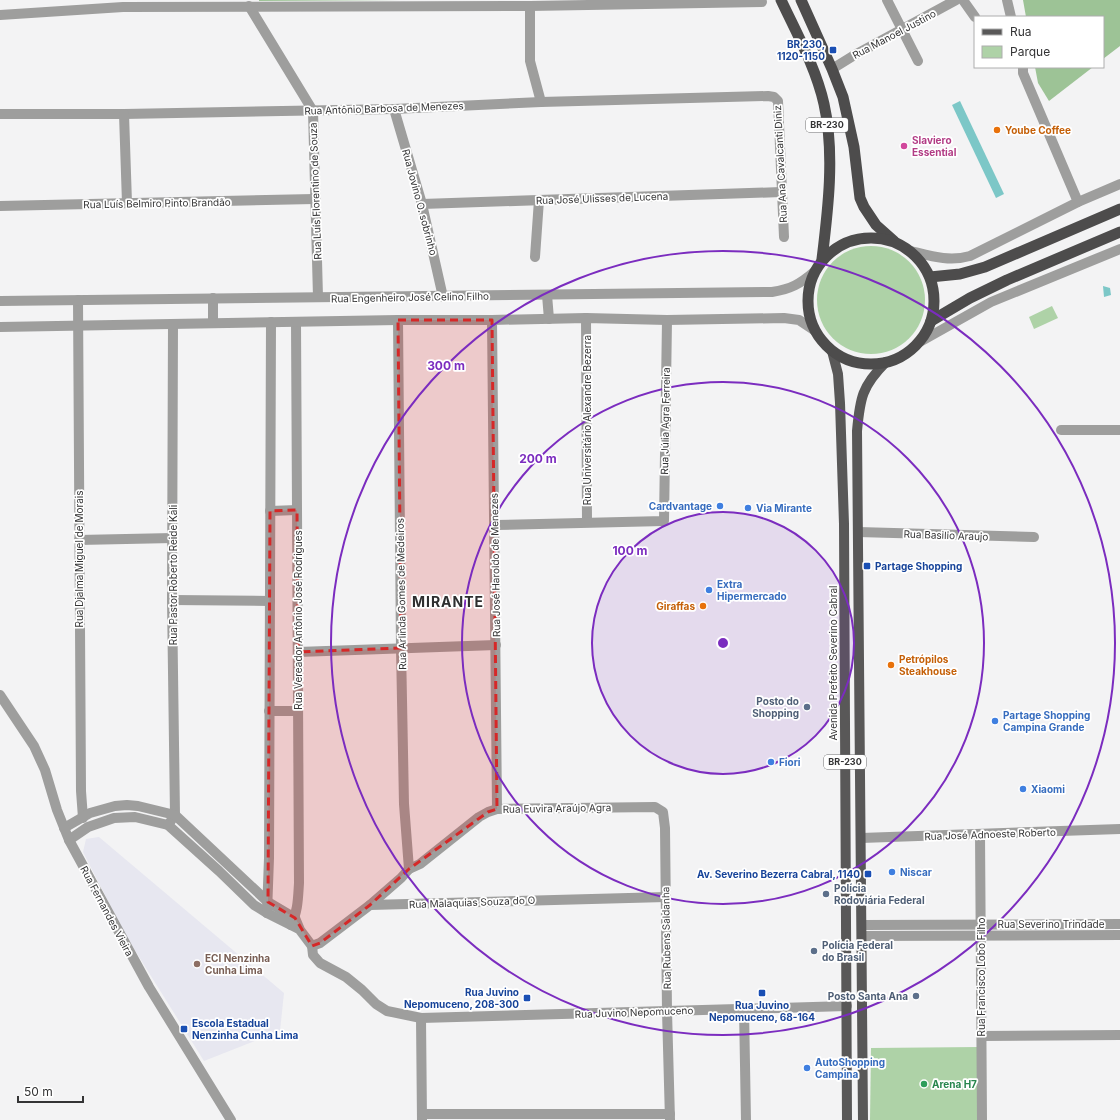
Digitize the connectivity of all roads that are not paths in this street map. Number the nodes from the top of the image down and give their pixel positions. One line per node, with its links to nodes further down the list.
1 (782, 0): 40 (highway, BR-230)
2 (801, 0): 17 (highway, BR-230)
3 (887, 0): 15 (street)
4 (956, 0): 15 (street, Rua Manoel Justino)
5 (963, 0): 13 (street)
6 (1007, 0): 14 (street)
7 (762, 2): 11 (street)
8 (123, 3): 9 (street); 10 (street)
9 (104, 4): 12 (street)
10 (249, 6): 11 (street); 22 (street, Rua Luís Florentino de Souza)
11 (530, 6): 20 (street)
12 (0, 15)
13 (974, 16)
14 (1011, 16)
15 (901, 30): 16 (street); 17 (street, Rua Manoel Justino)
16 (918, 61)
17 (832, 69): 36 (highway, BR-230)
18 (1021, 69): 29 (street)
19 (768, 96): 20 (street, Rua Antônio Barbosa de Menezes); 26 (street, Rua Ana Cavalcanti Diniz)
20 (541, 102): 21 (street, Rua Antônio Barbosa de Menezes)
21 (394, 109): 22 (street, Rua Antônio Barbosa de Menezes); 31 (street, Rua Jovino O. sobrinho)
22 (313, 111): 24 (street, Rua Antônio Barbosa de Menezes); 27 (street, Rua Luís Florentino de Souza)
23 (0, 114): 24 (street, Rua Antônio Barbosa de Menezes)
24 (124, 114): 30 (street)
25 (1120, 184): 29 (street)
26 (781, 192): 28 (street, Rua José Ulisses de Lucena); 35 (street, Rua Ana Cavalcanti Diniz)
27 (314, 199): 30 (street, Rua Luís Belmiro Pinto Brandão); 44 (street, Rua Luís Florentino de Souza)
28 (539, 200): 31 (street, Rua José Ulisses de Lucena); 39 (street)
29 (1078, 202): 38 (street)
30 (127, 204): 32 (street, Rua Luís Belmiro Pinto Brandão)
31 (422, 204): 45 (street, Rua Jovino O. sobrinho)
32 (0, 206)
33 (1120, 209): 42 (highway)
34 (1120, 232): 54 (highway)
35 (784, 237)
36 (894, 241): 38 (highway); 40 (highway)
37 (1120, 250): 62 (street)
38 (911, 251): 42 (highway)
39 (535, 257)
40 (822, 259): 41 (highway)
41 (814, 272): 43 (street, Rua Engenheiro José Celino Filho); 61 (highway)
42 (930, 277): 54 (highway)
43 (547, 295): 45 (street, Rua Engenheiro José Celino Filho); 50 (street)
44 (318, 297): 45 (street, Rua Engenheiro José Celino Filho); 46 (street, Rua Engenheiro José Celino Filho)
45 (443, 297)
46 (213, 298): 48 (street, Rua Engenheiro José Celino Filho); 55 (street)
47 (0, 300): 48 (street, Rua Engenheiro José Celino Filho)
48 (78, 300): 60 (street, Rua Djalma Miguel de Morais)
49 (586, 318): 50 (street); 53 (street); 69 (street, Rua Universitário Alexandre Bezerra)
50 (549, 319): 52 (street)
51 (398, 320): 52 (street); 57 (street); 78 (street, Rua Arlinda Gomes de Medeiros)
52 (492, 320): 70 (street, Rua José Haroldo de Menezes)
53 (666, 320): 61 (street); 69 (street, Rua Júlia Agra Ferreira)
54 (931, 321): 62 (highway)
55 (213, 322): 56 (street); 58 (street)
56 (271, 322): 57 (street); 68 (street)
57 (296, 322): 67 (street, Rua Vereador Antônio José Rodrigues)
58 (173, 324): 60 (street); 73 (street, Rua Pastor Roberto Reide Kali)
59 (0, 326): 60 (street)
60 (78, 326): 74 (street, Rua Djalma Miguel de Morais)
61 (814, 330): 63 (highway)
62 (918, 343): 64 (highway)
63 (832, 351): 64 (highway); 110 (main road, Avenida Prefeito Severino Cabral / BR-230)
64 (886, 362): 71 (main road, BR-230)
65 (1061, 430): 66 (street)
66 (1120, 430)
67 (297, 510): 68 (street); 79 (street, Rua Vereador Antônio José Rodrigues)
68 (270, 511): 76 (street)
69 (587, 522): 70 (street)
70 (495, 525): 77 (street, Rua José Haroldo de Menezes)
71 (858, 532): 72 (street, Rua Basilio Araujo); 93 (main road, BR-230)
72 (1034, 537)
73 (173, 538): 74 (street); 75 (street, Rua Pastor Roberto Reide Kali)
74 (79, 540): 86 (street, Rua Djalma Miguel de Morais)
75 (172, 600): 76 (street); 85 (street, Rua Pastor Roberto Reide Kali)
76 (270, 601): 81 (street)
77 (496, 645): 78 (street); 83 (street, Rua José Haroldo de Menezes)
78 (401, 648): 79 (street); 95 (street, Rua Arlinda Gomes de Medeiros)
79 (298, 652): 82 (street, Rua Vereador Antônio José Rodrigues)
80 (0, 695): 89 (street, Rua Fernandes Vieira)
81 (270, 711): 82 (street); 97 (street)
82 (298, 711): 101 (street, Rua Vereador Antônio José Rodrigues)
83 (497, 809): 90 (street, Rua Euvira Araújo Agra); 95 (street, Rua Euvira Araújo Agra)
84 (153, 810): 85 (street); 86 (street); 87 (street)
85 (175, 815): 88 (street); 97 (street)
86 (83, 818): 89 (street)
87 (151, 820): 88 (street); 94 (street)
88 (168, 825): 99 (street)
89 (64, 828): 94 (street, Rua Fernandes Vieira)
90 (665, 828): 96 (street, Rua Rubens Saldanha)
91 (1120, 829): 92 (street, Rua José Adnoeste Roberto)
92 (980, 834): 93 (street, Rua José Adnoeste Roberto); 100 (street, Rua Francisco Lobo Filho)
93 (861, 838): 104 (main road, BR-230)
94 (69, 840): 118 (street, Rua Fernandes Vieira)
95 (409, 869): 98 (street, Rua Euvira Araújo Agra)
96 (666, 897): 98 (street, Rua Malaquias Souza do O); 112 (street, Rua Rubens Saldanha)
97 (268, 902): 99 (street); 101 (street)
98 (370, 905): 109 (street)
99 (267, 913): 101 (street)
100 (981, 923): 102 (street, Rua Severino Trindade); 103 (street, Rua Severino Trindade); 107 (street, Rua Francisco Lobo Filho)
101 (295, 924): 109 (street)
102 (933, 924): 104 (street, Rua Severino Trindade); 106 (street)
103 (1120, 924)
104 (862, 925): 108 (main road, BR-230)
105 (1120, 934): 107 (street, Rua Severino Trindade)
106 (934, 935): 107 (street, Rua Severino Trindade); 108 (street, Rua Severino Trindade)
107 (982, 935): 114 (street, Rua Francisco Lobo Filho)
108 (862, 936): 121 (main road, BR-230)
109 (312, 946): 113 (street, Rua Juvino Nepomuceno)
110 (846, 1006): 111 (street, Rua Juvino Nepomuceno); 120 (main road, Avenida Prefeito Severino Cabral / BR-230)
111 (744, 1009): 112 (street, Rua Juvino Nepomuceno); 119 (street)
112 (667, 1011): 113 (street, Rua Juvino Nepomuceno); 117 (street, Rua Rubens Saldanha)
113 (421, 1018): 116 (street)
114 (982, 1036): 115 (street); 122 (street, Rua Francisco Lobo Filho)
115 (1120, 1036)
116 (422, 1117): 117 (street)
117 (670, 1117)
118 (231, 1120)
119 (746, 1120)
120 (847, 1120)
121 (863, 1120)
122 (982, 1120)

